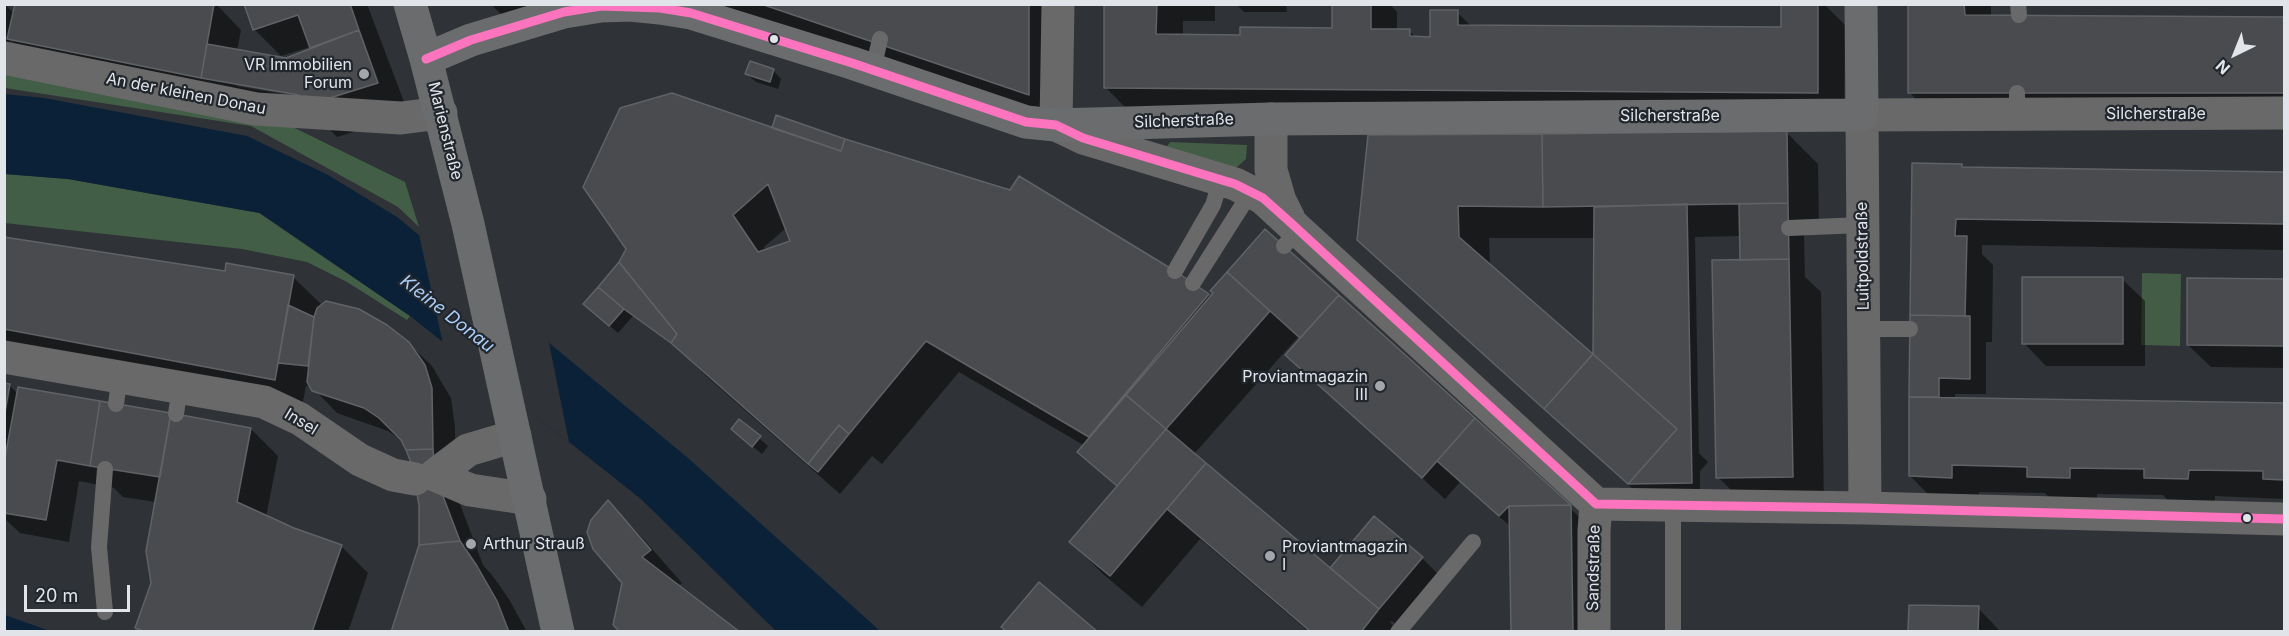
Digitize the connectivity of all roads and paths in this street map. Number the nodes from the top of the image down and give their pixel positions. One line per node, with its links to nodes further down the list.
1 (410, 4): 6 (street, Marienstraße)
2 (1058, 4): 12 (street)
3 (1861, 4): 10 (street, Luitpoldstraße)
4 (880, 39): 7 (lane)
5 (4, 58): 8 (street, An der kleinen Donau)
6 (426, 59): 7 (street, Silcherstraße); 8 (street, Marienstraße)
7 (873, 70): 12 (street, Silcherstraße)
8 (441, 113): 22 (street, Marienstraße)
9 (2284, 113): 10 (street, Silcherstraße)
10 (1862, 115): 11 (street, Silcherstraße); 15 (street, Luitpoldstraße)
11 (1271, 118): 12 (street, Silcherstraße); 14 (street)
12 (1056, 125): 13 (street)
13 (1221, 179): 14 (street); 17 (lane)
14 (1261, 180): 18 (lane); 26 (street)
15 (1862, 225): 16 (lane); 19 (street, Luitpoldstraße)
16 (1789, 228)
17 (1175, 271)
18 (1193, 283)
19 (1864, 329): 20 (lane); 28 (street, Luitpoldstraße)
20 (1910, 329)
21 (4, 357): 24 (street, Insel)
22 (512, 422): 25 (street, Marienstraße); 25 (street)
23 (105, 469): 31 (lane)
24 (415, 478)
25 (530, 499): 32 (street, Marienstraße)
26 (1596, 504): 27 (street); 34 (street, Sandstraße)
27 (1673, 506): 28 (street); 35 (lane)
28 (1865, 508): 29 (street)
29 (2284, 519)
30 (1473, 542): 33 (lane)
31 (105, 612)
32 (558, 632)
33 (1398, 632)
34 (1594, 632)
35 (1673, 632)

